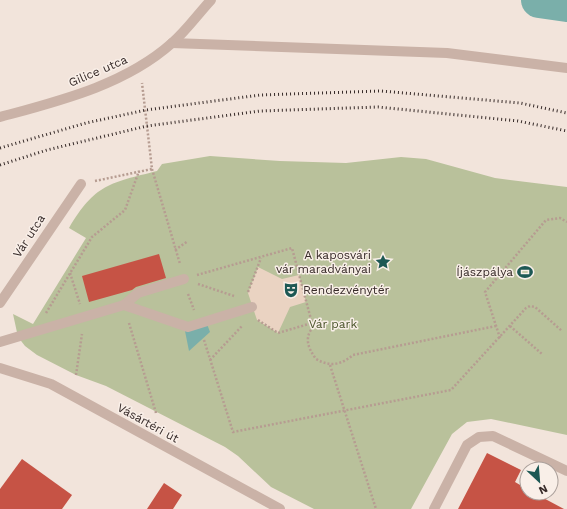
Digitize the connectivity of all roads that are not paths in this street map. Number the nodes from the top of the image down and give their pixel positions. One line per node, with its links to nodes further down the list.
1 (211, 0): 2 (street, Gilice utca)
2 (172, 43): 3 (street); 4 (street, Gilice utca)
3 (567, 68)
4 (0, 117)
5 (81, 184): 8 (street, Vár utca)
6 (184, 279): 9 (street)
7 (251, 302): 9 (street)
8 (0, 303)
9 (124, 305): 10 (street)
10 (0, 342)
11 (0, 368): 13 (street, Vásártéri út)
12 (567, 471): 14 (street)
13 (280, 509)
14 (434, 509)

